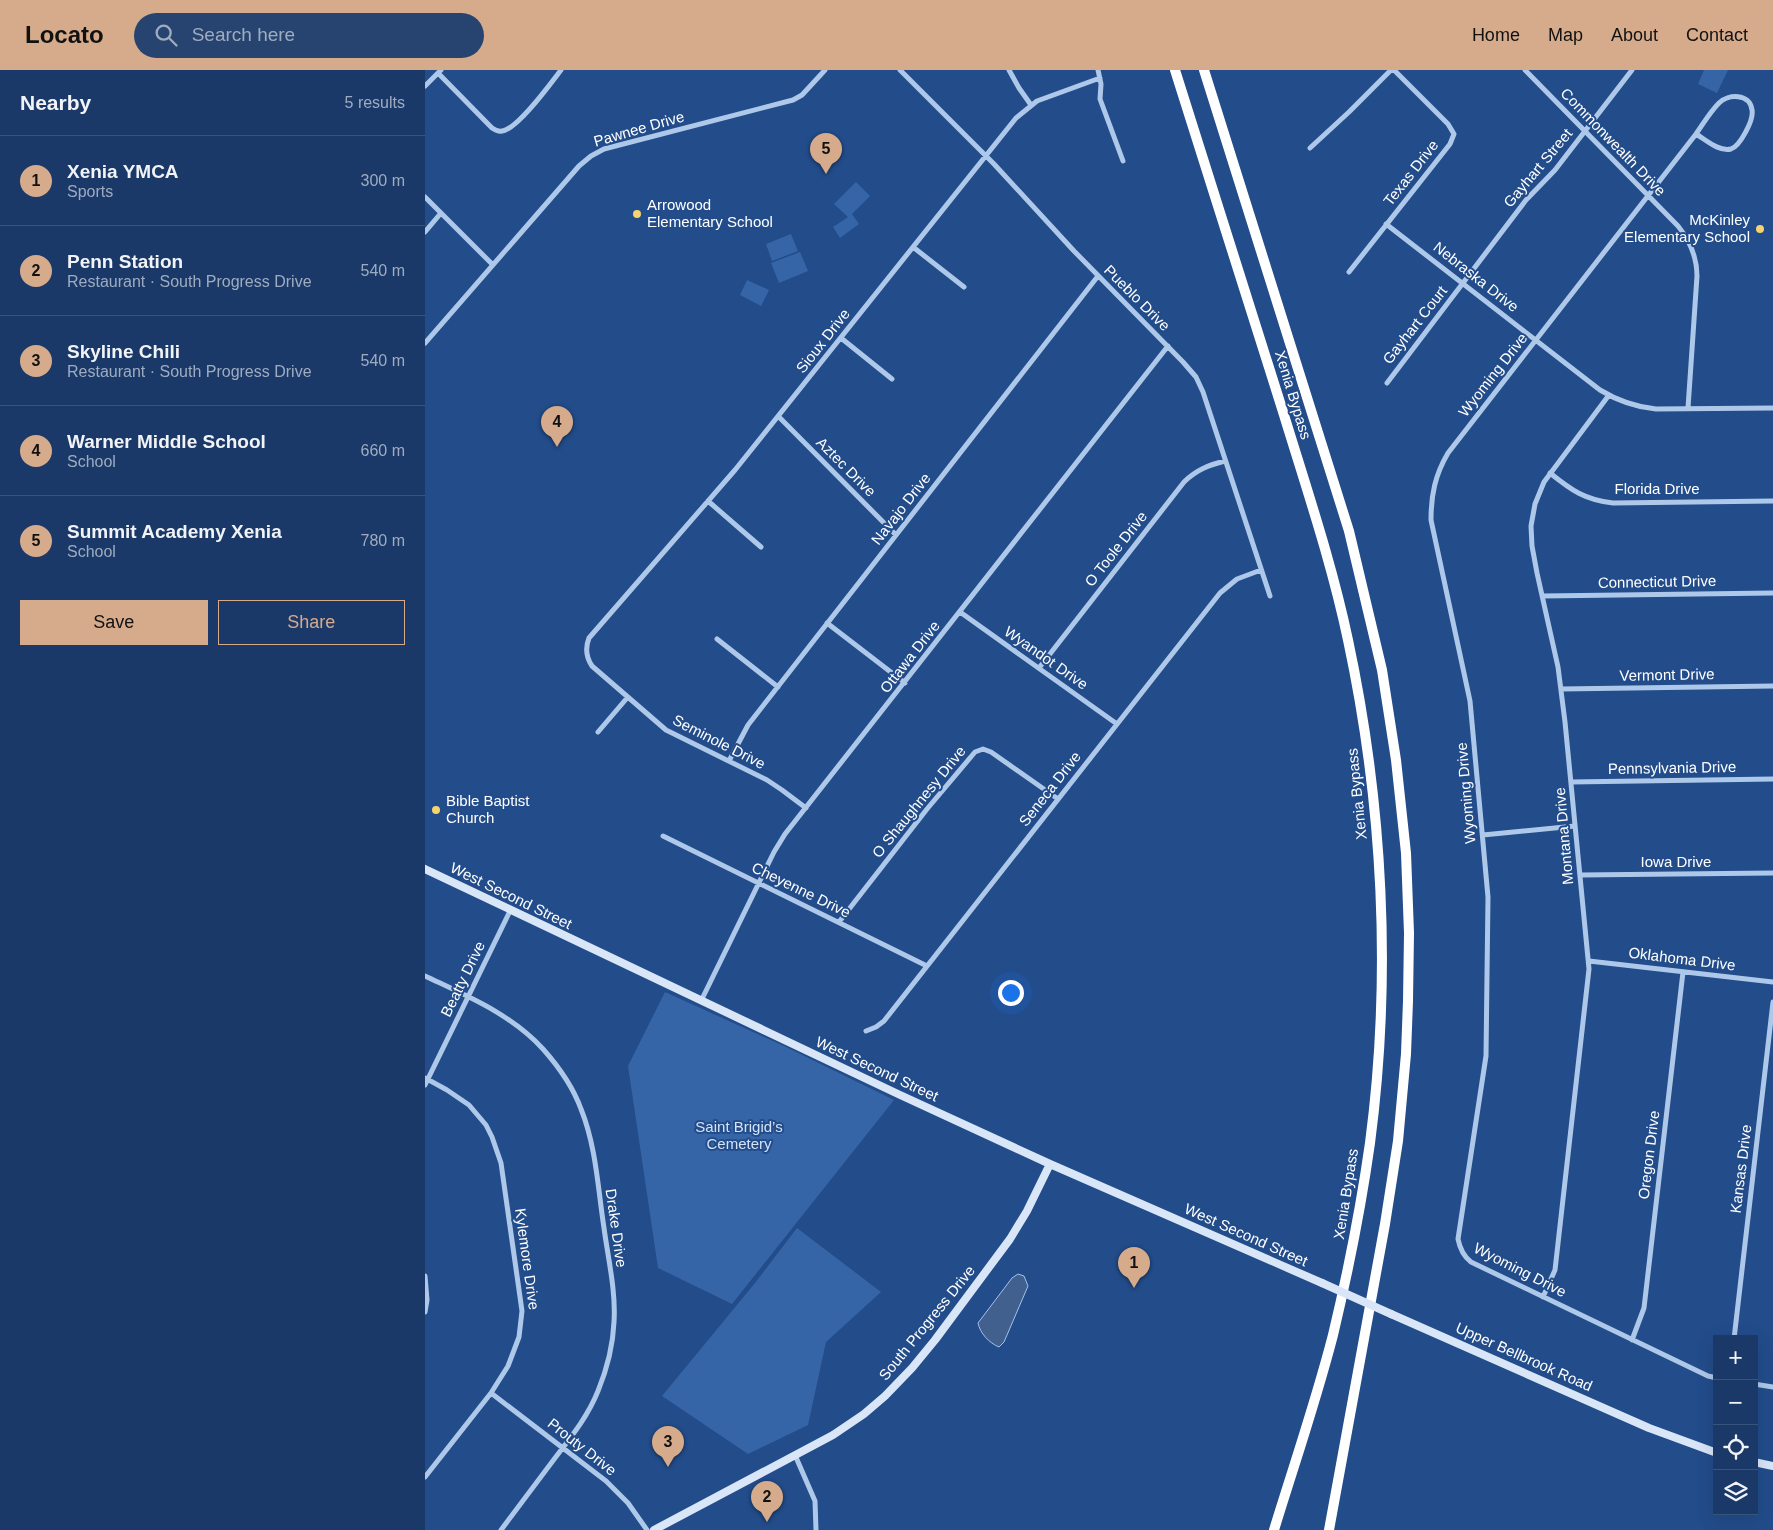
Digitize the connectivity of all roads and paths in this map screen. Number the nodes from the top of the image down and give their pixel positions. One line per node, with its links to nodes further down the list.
1 (561, 70): 13 (street)
2 (825, 70): 30 (street, Pawnee Drive)
3 (900, 70): 21 (street, Pueblo Drive)
4 (1009, 70): 16 (street)
5 (1097, 70): 14 (street)
6 (1169, 70): 29 (highway)
7 (1175, 70): 29 (highway, Xenia Bypass)
8 (1204, 70): 19 (highway, Xenia Bypass)
9 (1209, 70): 19 (highway)
10 (1393, 70): 20 (street); 26 (street, Texas Drive)
11 (1525, 70): 17 (street, Commonwealth Drive)
12 (1632, 70): 17 (street, Gayhart Street)
13 (439, 72): 15 (street)
14 (1101, 78): 16 (street, Sioux Drive); 22 (street)
15 (425, 86)
16 (1031, 105): 21 (street, Sioux Drive)
17 (1585, 131): 23 (street, Commonwealth Drive); 33 (street, Gayhart Street)
18 (1696, 134): 18 (street, Wyoming Drive); 23 (street, Wyoming Drive)
19 (1225, 136): 113 (highway, Xenia Bypass)
20 (1310, 148)
21 (986, 156): 28 (street, Sioux Drive); 32 (street, Pueblo Drive)
22 (1123, 161)
23 (1647, 196): 36 (street, Wyoming Drive); 42 (street, Commonwealth Drive)
24 (425, 197): 25 (street)
25 (441, 213): 27 (street); 30 (street)
26 (1387, 224): 31 (street); 33 (street, Nebraska Drive)
27 (425, 232)
28 (913, 247): 34 (street); 35 (street, Sioux Drive)
29 (1231, 247): 112 (highway, Xenia Bypass)
30 (493, 264): 37 (street, Pawnee Drive)
31 (1349, 272)
32 (1098, 276): 38 (street, Pueblo Drive); 49 (street, Navajo Drive)
33 (1463, 283): 36 (street, Nebraska Drive); 40 (street, Gayhart Court)
34 (963, 287)
35 (841, 338): 39 (street); 44 (street, Sioux Drive)
36 (1536, 340): 41 (street, Nebraska Drive); 73 (street, Wyoming Drive)
37 (425, 343)
38 (1168, 346): 45 (street, Pueblo Drive); 55 (street, Ottawa Drive)
39 (892, 379)
40 (1387, 383)
41 (1609, 395): 42 (street, Nebraska Drive); 46 (street, Montana Drive)
42 (1688, 408): 43 (street, Nebraska Drive)
43 (1773, 408)
44 (779, 417): 47 (street, Sioux Drive); 49 (street, Aztec Drive)
45 (1225, 461): 51 (street, Pueblo Drive); 59 (street, O Toole Drive)
46 (1550, 473): 48 (street, Florida Drive); 54 (street, Montana Drive)
47 (708, 501): 50 (street); 58 (street, Sioux Drive)
48 (1773, 501)
49 (896, 535): 56 (street, Navajo Drive)
50 (761, 547)
51 (1261, 570): 53 (street, Pueblo Drive); 65 (street, Seneca Drive)
52 (1773, 593): 54 (street, Connecticut Drive)
53 (1269, 596)
54 (1542, 596): 63 (street, Montana Drive)
55 (960, 612): 59 (street, Wyandot Drive); 60 (street, Ottawa Drive)
56 (827, 623): 60 (street); 62 (street, Navajo Drive)
57 (717, 639): 62 (street)
58 (587, 650): 64 (street, Seminole Drive)
59 (1039, 668): 65 (street, Wyandot Drive)
60 (905, 683): 71 (street, Ottawa Drive)
61 (1773, 686): 63 (street, Vermont Drive)
62 (778, 687): 67 (street, Navajo Drive)
63 (1561, 689): 69 (street, Montana Drive)
64 (627, 698): 66 (street); 67 (street, Seminole Drive)
65 (1117, 724): 70 (street, Seneca Drive)
66 (598, 732)
67 (729, 761): 71 (street, Seminole Drive)
68 (1773, 779): 69 (street, Pennsylvania Drive)
69 (1571, 782): 72 (street, Montana Drive)
70 (1058, 800): 80 (street, O Shaughnesy Drive); 82 (street, Seneca Drive)
71 (806, 808): 78 (street, Ottawa Drive)
72 (1575, 826): 73 (street); 77 (street, Montana Drive)
73 (1483, 835): 94 (street, Wyoming Drive)
74 (663, 836): 78 (street, Cheyenne Drive)
75 (425, 869): 79 (main road, West Second Street)
76 (1773, 873): 77 (street, Iowa Drive)
77 (1580, 875): 81 (street, Montana Drive)
78 (759, 883): 80 (street, Cheyenne Drive); 87 (street, Ottawa Drive)
79 (510, 911): 86 (street, Beatty Drive); 87 (main road, West Second Street)
80 (839, 922): 82 (street, Cheyenne Drive)
81 (1589, 961): 83 (street, Oklahoma Drive); 94 (street, Montana Drive)
82 (927, 966): 89 (street, Seneca Drive)
83 (1683, 972): 85 (street, Oklahoma Drive); 97 (street, Oregon Drive)
84 (425, 976): 86 (street, Drake Drive)
85 (1773, 982)
86 (468, 996): 90 (street, Beatty Drive); 102 (street, Drake Drive)
87 (701, 1001): 91 (main road, West Second Street)
88 (1773, 1002): 96 (street, Kansas Drive)
89 (866, 1031)
90 (426, 1081): 101 (street, Kylemore Drive)
91 (1049, 1164): 93 (main road, West Second Street); 104 (main road, South Progress Drive)
92 (425, 1276): 95 (street)
93 (1322, 1283): 103 (main road, Upper Bellbrook Road, bridge)
94 (1543, 1297): 97 (street, Wyoming Drive)
95 (425, 1312)
96 (1734, 1335)
97 (1632, 1340): 98 (street, Wyoming Drive)
98 (1713, 1377)
99 (1758, 1385): 100 (street)
100 (1773, 1387)
101 (491, 1392): 102 (street, Prouty Drive); 107 (street, Kylemore Drive)
102 (563, 1447): 108 (street, Drake Drive); 109 (street, Prouty Drive)
103 (1713, 1452)
104 (795, 1455): 110 (main road, South Progress Drive); 111 (street)
105 (1758, 1463): 106 (main road)
106 (1773, 1466)
107 (425, 1477)
108 (501, 1530)
109 (647, 1530)
110 (653, 1530)
111 (816, 1530)
112 (1274, 1530)
113 (1329, 1530)

